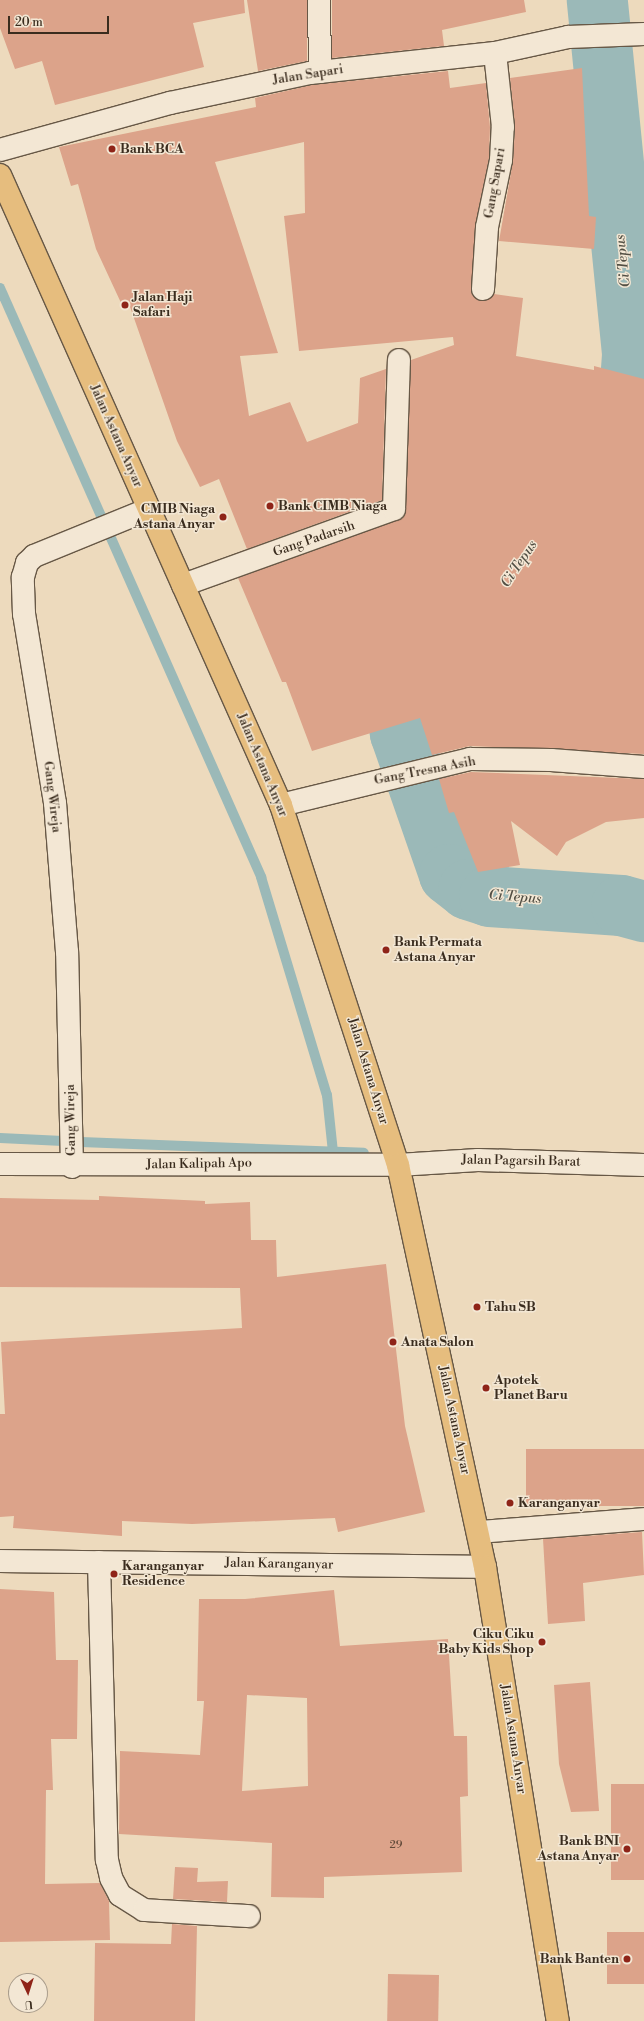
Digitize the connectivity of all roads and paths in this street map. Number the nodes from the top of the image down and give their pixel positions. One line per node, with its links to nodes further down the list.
1 (319, 0): 4 (street)
2 (644, 34): 3 (street, Jalan Sapari)
3 (495, 53): 4 (street, Jalan Sapari); 7 (street, Gang Sapari)
4 (320, 72): 5 (street, Jalan Sapari)
5 (0, 150)
6 (0, 175): 9 (main road, Jalan Astana Anyar)
7 (483, 289)
8 (399, 360): 10 (street, Gang Padarsih)
9 (149, 509): 10 (main road, Jalan Astana Anyar); 16 (street, Gang Wireja)
10 (182, 585): 12 (main road, Jalan Astana Anyar)
11 (644, 767): 12 (street, Gang Tresna Asih)
12 (281, 805): 14 (main road, Jalan Astana Anyar)
13 (0, 1164): 16 (street, Jalan Kalipah Apo)
14 (398, 1164): 15 (street, Jalan Pagarsih Barat); 16 (street, Jalan Kalipah Apo); 18 (main road, Jalan Astana Anyar)
15 (644, 1164)
16 (72, 1167)
17 (644, 1519): 18 (street)
18 (479, 1532): 21 (main road, Jalan Astana Anyar)
19 (0, 1561): 20 (street, Jalan Karanganyar)
20 (99, 1562): 21 (street, Jalan Karanganyar); 22 (street)
21 (486, 1567): 23 (main road, Jalan Astana Anyar)
22 (249, 1916)
23 (558, 2021)

